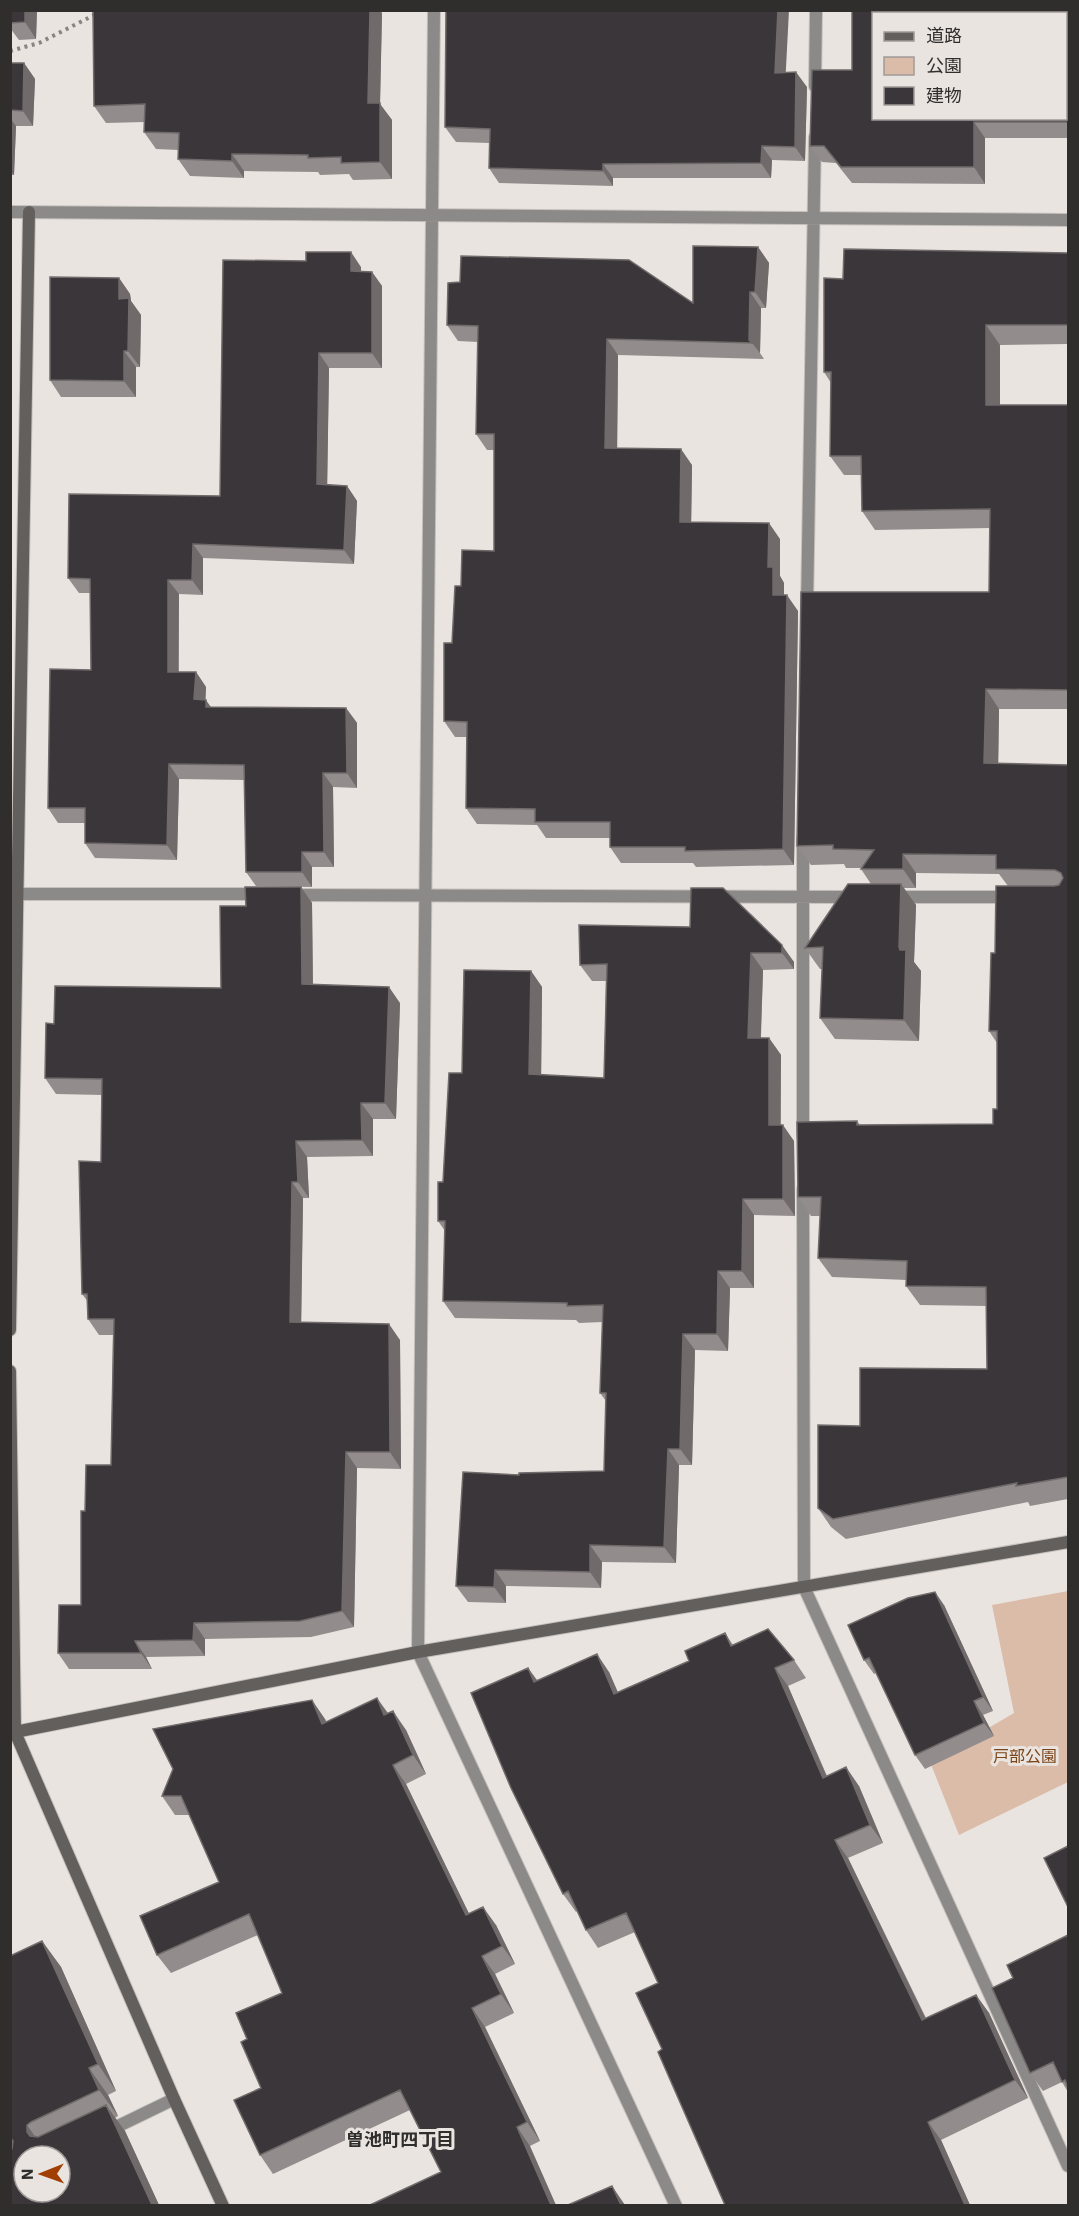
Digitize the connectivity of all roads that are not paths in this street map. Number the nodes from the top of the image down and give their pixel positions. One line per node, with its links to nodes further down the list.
1 (434, 10): 7 (street)
2 (816, 10): 3 (street)
3 (815, 103)
4 (815, 126): 8 (street)
5 (10, 212): 6 (street)
6 (29, 212): 7 (street); 12 (street)
7 (431, 215): 8 (street); 13 (street)
8 (813, 219): 9 (street); 10 (street)
9 (1068, 220)
10 (807, 623)
11 (803, 825): 14 (street)
12 (19, 894): 13 (street); 18 (street)
13 (425, 895): 14 (street); 22 (street)
14 (802, 896): 15 (street); 16 (street)
15 (1022, 897)
16 (803, 1146)
17 (803, 1182): 21 (street)
18 (10, 1330)
19 (10, 1371): 23 (street)
20 (1068, 1542): 21 (street)
21 (804, 1587): 22 (street); 26 (street)
22 (417, 1652): 23 (street); 28 (street)
23 (13, 1733): 24 (street)
24 (174, 2099): 25 (street); 27 (street)
25 (93, 2137)
26 (1068, 2166)
27 (223, 2205)
28 (676, 2205)

